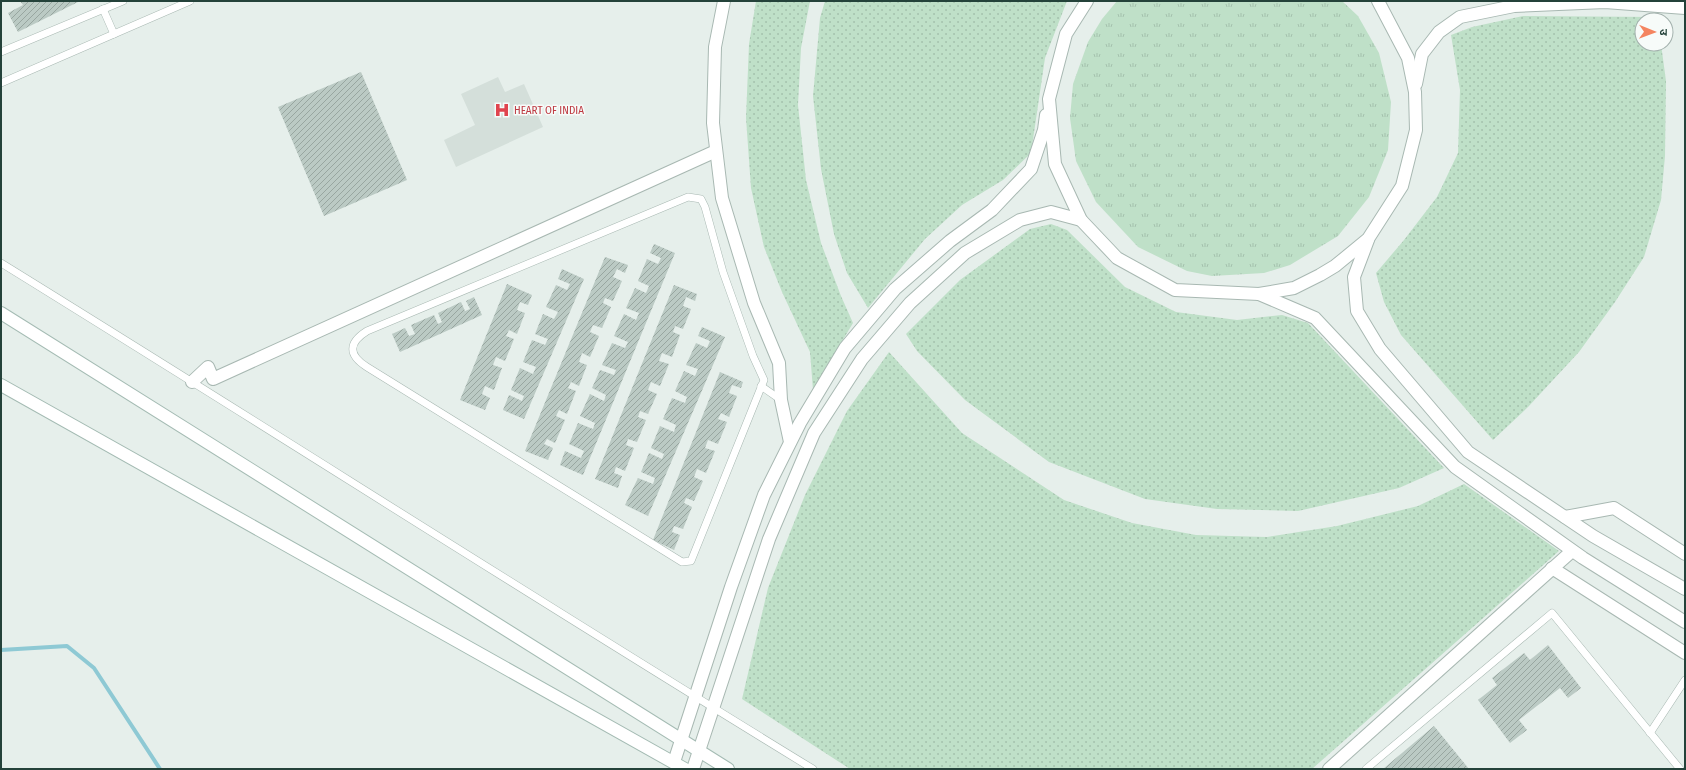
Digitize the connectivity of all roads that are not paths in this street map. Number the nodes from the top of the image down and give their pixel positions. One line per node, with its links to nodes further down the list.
1 (123, 1): 7 (lane)
2 (190, 1): 8 (lane)
3 (724, 1): 13 (street)
4 (1378, 1): 11 (street)
5 (1085, 2): 12 (street)
6 (1685, 8): 11 (street)
7 (103, 9): 8 (lane); 9 (lane)
8 (114, 34): 10 (lane)
9 (1, 52)
10 (1, 83)
11 (1415, 92): 15 (street)
12 (1049, 98): 14 (street); 23 (street)
13 (716, 151): 19 (street); 22 (street)
14 (1081, 220): 17 (street); 33 (street)
15 (1368, 239): 17 (street); 24 (street)
16 (1, 264): 19 (lane)
17 (1259, 294): 25 (street)
18 (1, 313): 35 (street)
19 (192, 382): 32 (lane)
20 (1, 385): 37 (street)
21 (761, 386): 21 (lane); 22 (lane)
22 (781, 400): 23 (street)
23 (790, 442): 32 (street)
24 (1565, 517): 26 (street); 28 (street)
25 (1572, 550): 27 (street); 29 (street)
26 (1685, 554)
27 (1552, 568): 30 (street); 42 (street)
28 (1685, 589)
29 (1685, 622)
30 (1685, 653)
31 (1685, 680): 34 (lane)
32 (695, 697): 33 (lane); 35 (street)
33 (713, 708): 36 (street); 41 (lane)
34 (1650, 733): 43 (lane); 44 (lane)
35 (681, 740): 36 (street); 37 (street)
36 (699, 751): 39 (street); 40 (street)
37 (674, 762): 38 (street)
38 (685, 769)
39 (693, 769)
40 (728, 769)
41 (814, 769)
42 (1329, 769)
43 (1366, 769)
44 (1680, 769)

